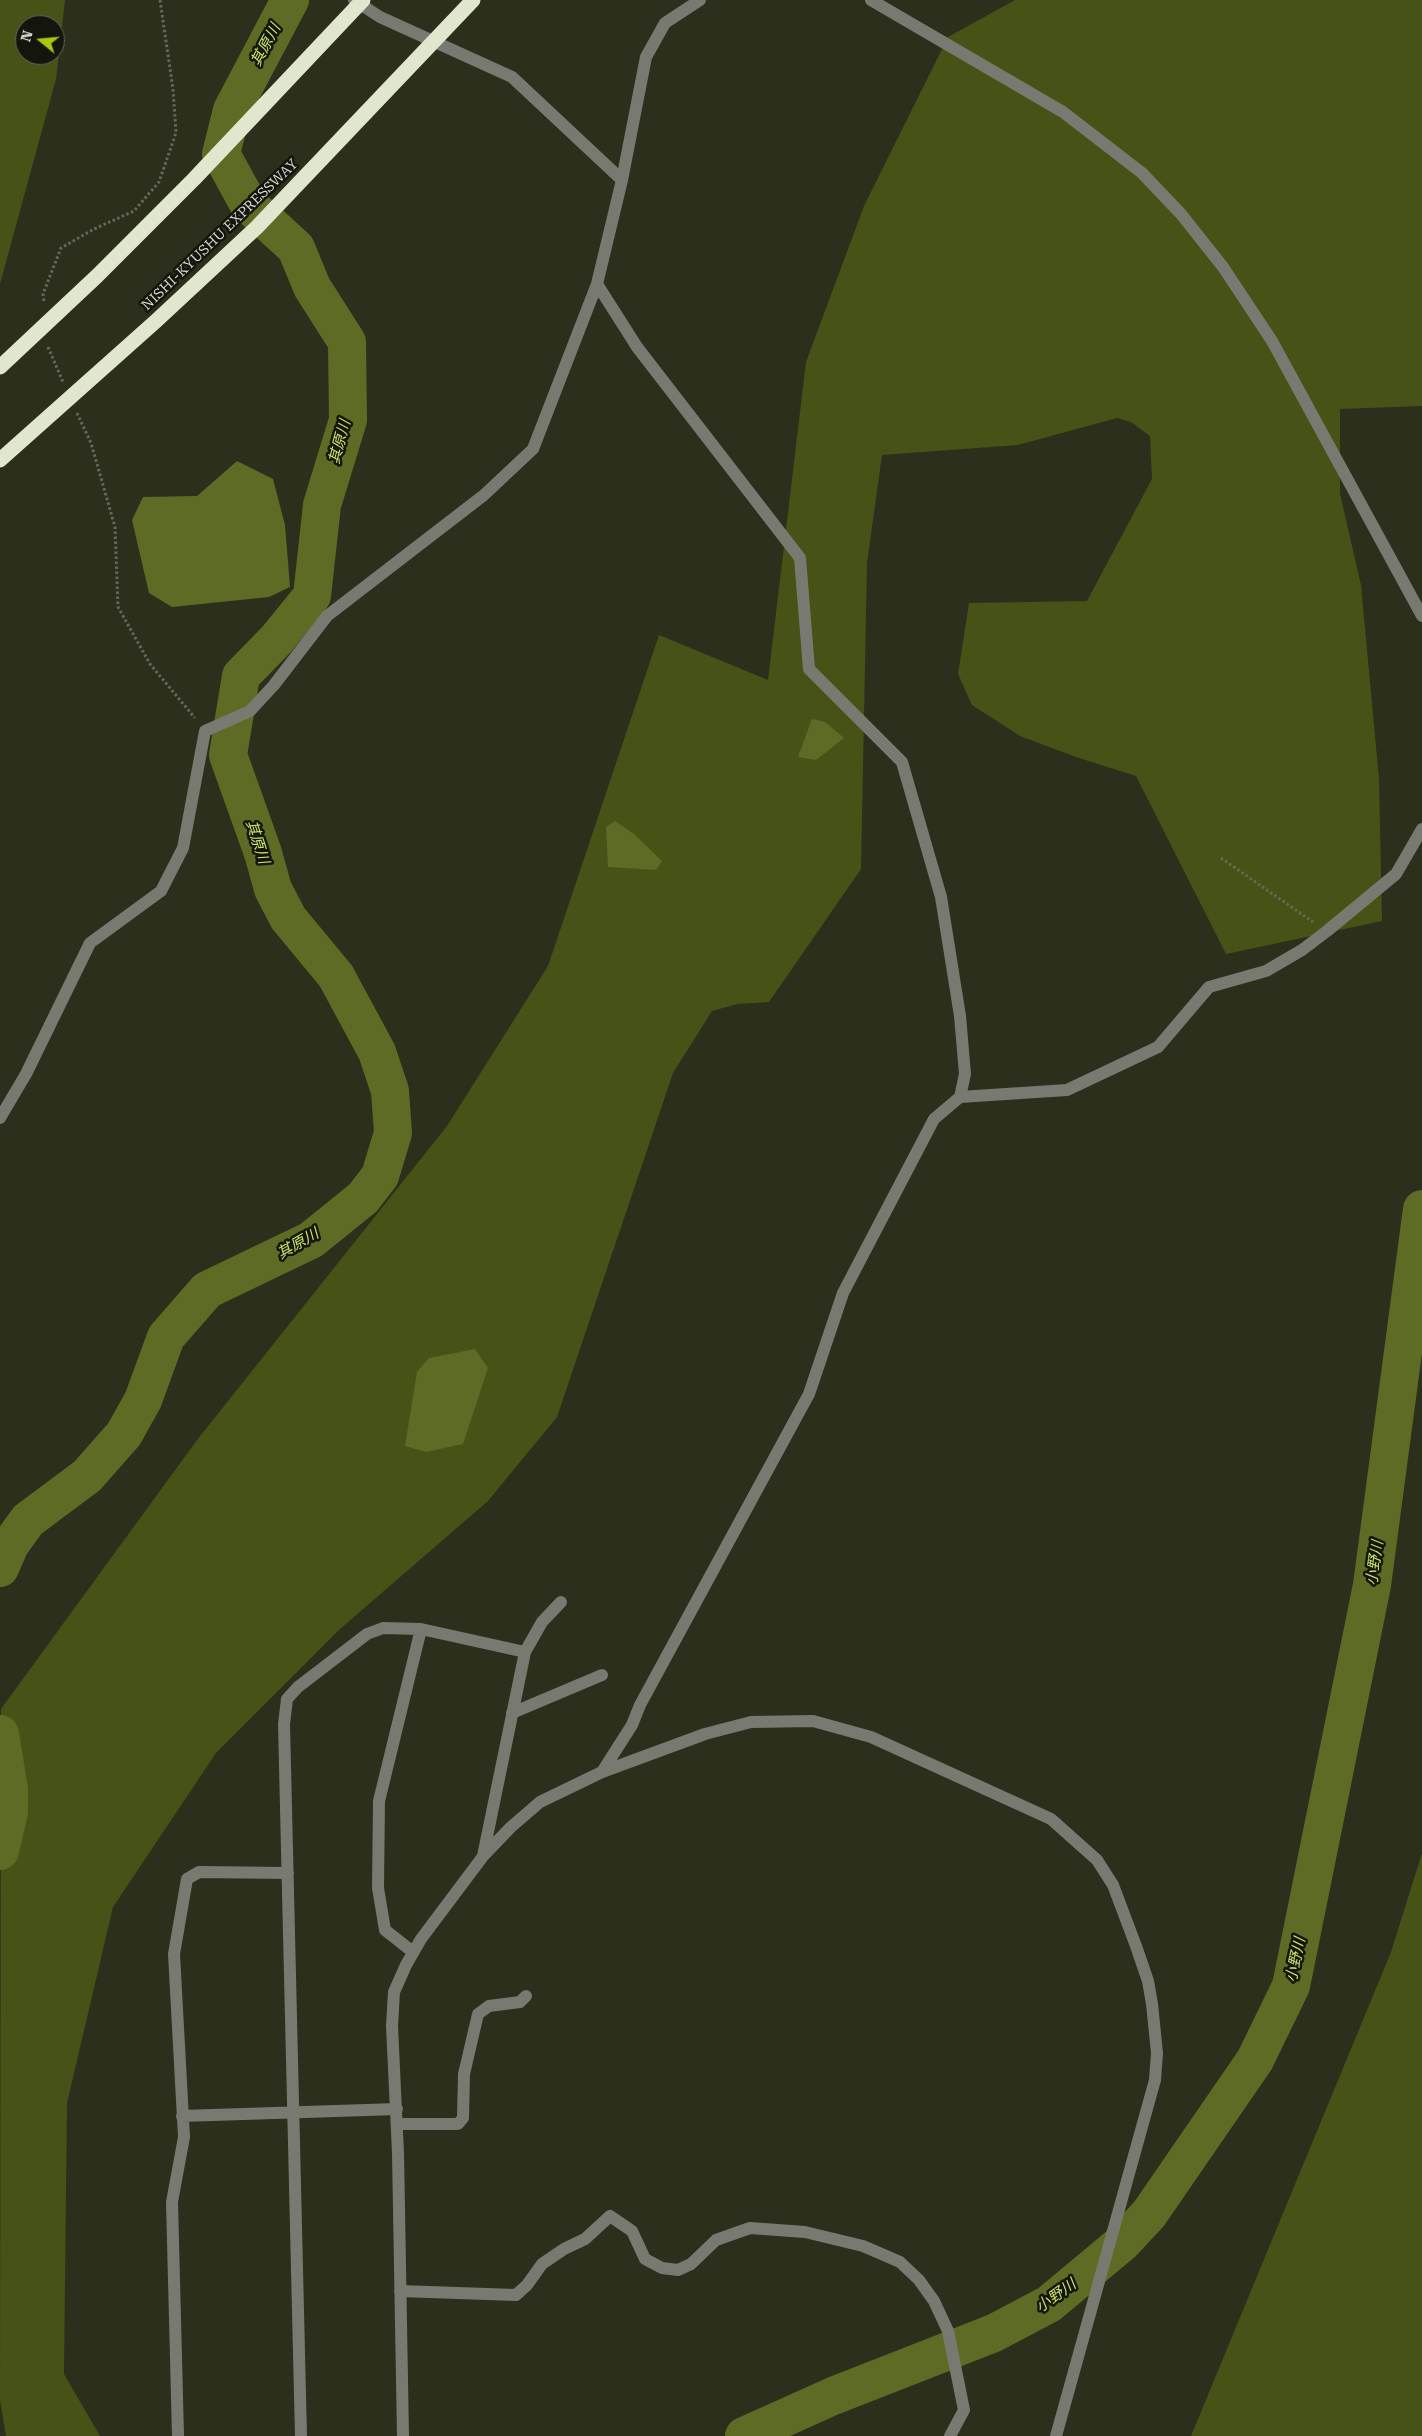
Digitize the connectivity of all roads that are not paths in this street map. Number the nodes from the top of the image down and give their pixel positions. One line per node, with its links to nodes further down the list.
1 (354, 0): 6 (street)
2 (363, 0): 8 (highway)
3 (473, 0): 9 (highway, NISHI-KYUSHU EXPRESSWAY)
4 (700, 0): 6 (street)
5 (871, 0): 10 (street)
6 (622, 180): 7 (street)
7 (597, 284): 12 (street); 13 (street)
8 (0, 368)
9 (0, 460)
10 (1422, 616)
11 (1422, 829): 12 (street)
12 (960, 1097): 19 (street)
13 (0, 1118)
14 (561, 1602): 16 (street)
15 (421, 1629): 16 (street); 21 (street); 22 (street)
16 (525, 1652): 18 (street)
17 (602, 1674): 18 (street)
18 (512, 1713): 20 (street)
19 (602, 1772): 20 (street); 33 (street)
20 (483, 1856): 22 (street)
21 (288, 1873): 25 (street); 26 (street)
22 (413, 1952): 24 (street)
23 (526, 1996): 27 (street)
24 (397, 2109): 25 (street); 27 (street)
25 (293, 2114): 26 (street); 30 (street)
26 (182, 2116): 29 (street)
27 (397, 2124): 28 (street)
28 (400, 2291): 31 (street); 32 (street)
29 (178, 2436)
30 (301, 2436)
31 (403, 2436)
32 (950, 2436)
33 (1056, 2436)

